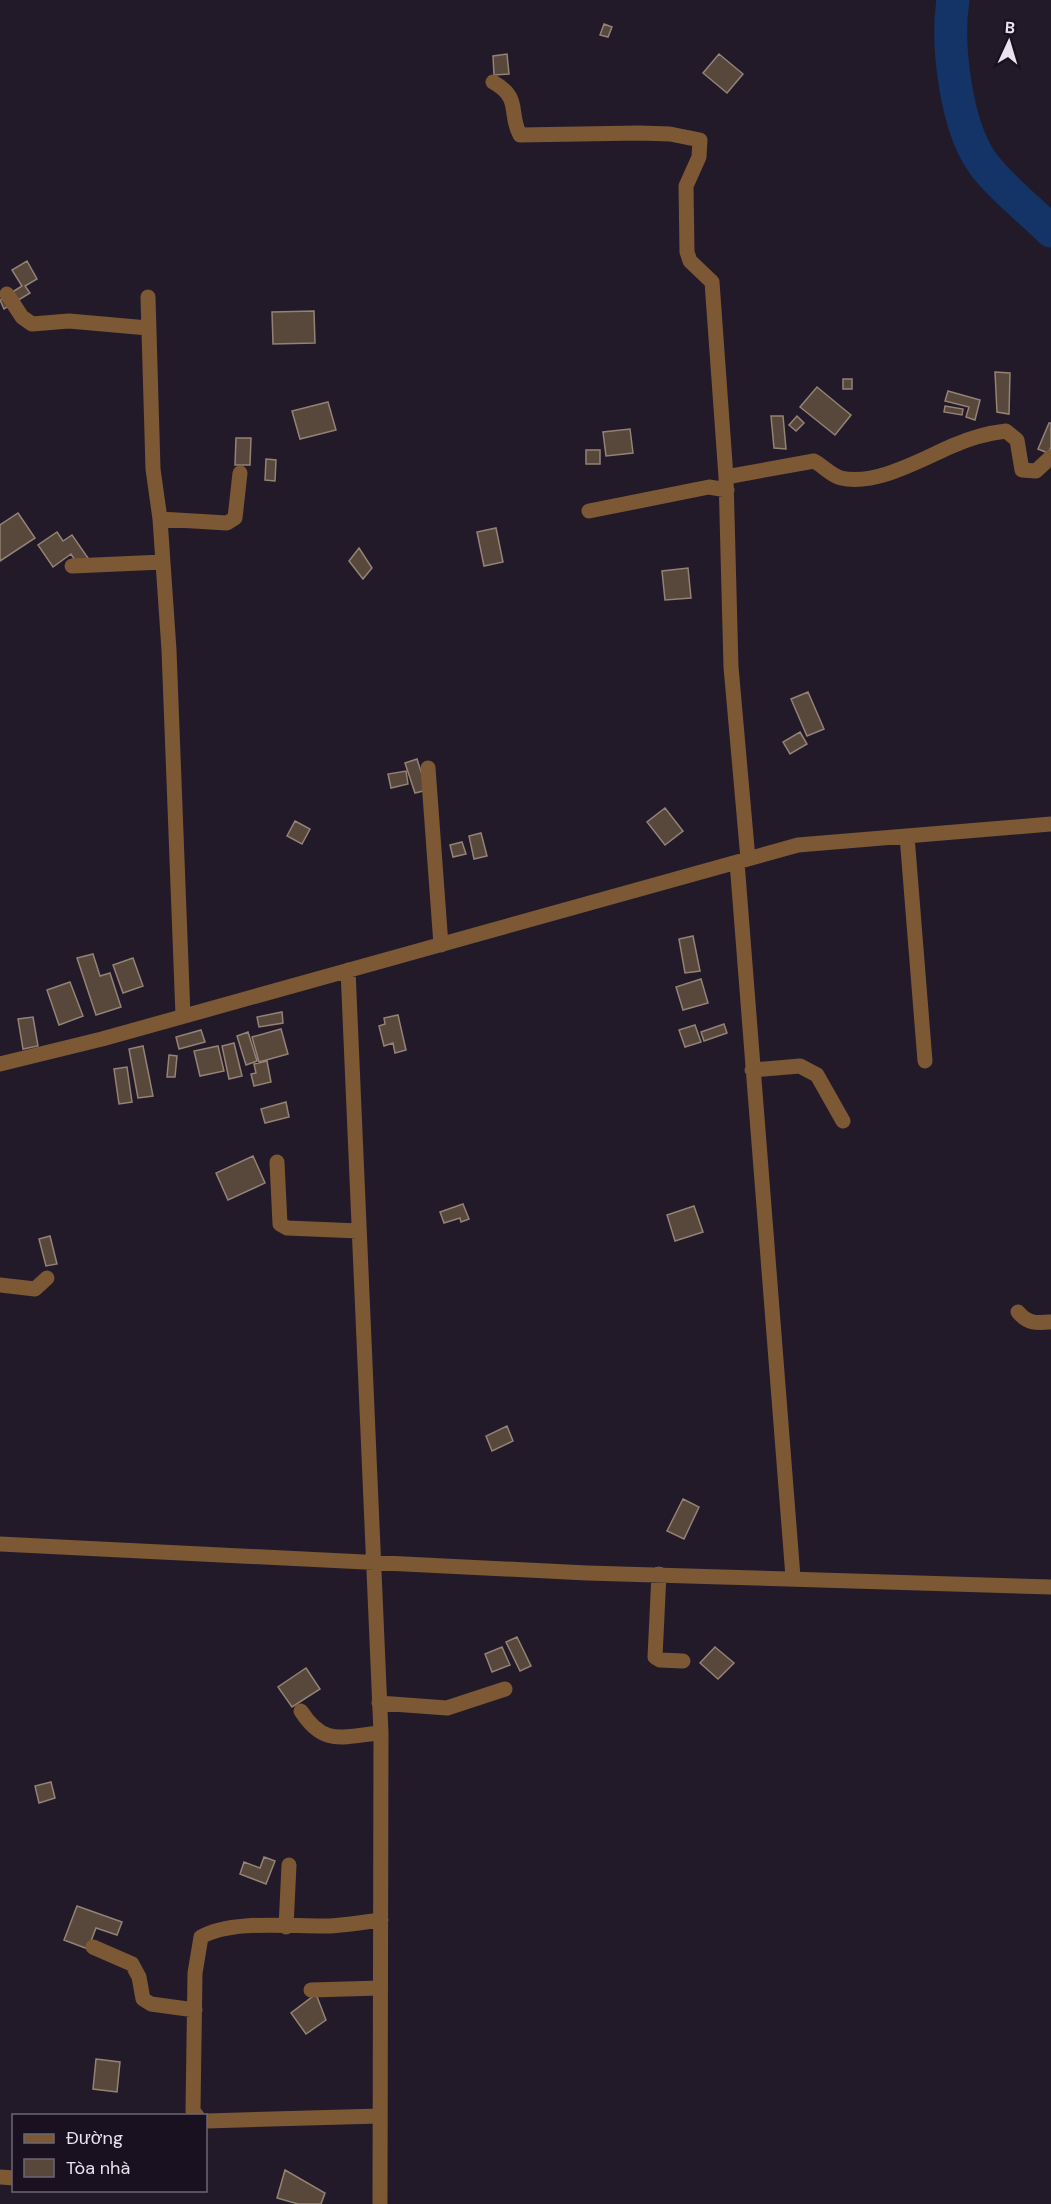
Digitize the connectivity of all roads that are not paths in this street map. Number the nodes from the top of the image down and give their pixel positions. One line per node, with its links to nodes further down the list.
1 (493, 82): 7 (street)
2 (7, 294): 4 (street)
3 (148, 297): 4 (street)
4 (148, 328): 9 (street)
5 (1051, 457): 7 (street)
6 (240, 473): 9 (street)
7 (726, 483): 8 (street); 15 (street)
8 (589, 511)
9 (160, 519): 10 (street)
10 (163, 561): 11 (street); 18 (street)
11 (72, 566)
12 (428, 768): 16 (street)
13 (1051, 824): 14 (street)
14 (907, 836): 15 (street); 19 (street)
15 (743, 860): 16 (street); 21 (street)
16 (441, 945): 17 (street)
17 (348, 970): 18 (street); 24 (street)
18 (183, 1016): 20 (street)
19 (925, 1061)
20 (0, 1064)
21 (752, 1070): 22 (street); 32 (street)
22 (843, 1121)
23 (277, 1162): 24 (street)
24 (359, 1231): 30 (street)
25 (47, 1278): 26 (street)
26 (0, 1285)
27 (1018, 1312): 28 (street)
28 (1051, 1322)
29 (0, 1544): 30 (street)
30 (373, 1561): 31 (street); 36 (street)
31 (659, 1574): 32 (street); 34 (street)
32 (793, 1577): 33 (street)
33 (1051, 1587)
34 (683, 1661)
35 (505, 1689): 36 (street)
36 (379, 1703): 38 (street)
37 (301, 1711): 38 (street)
38 (381, 1733): 40 (street)
39 (289, 1865): 41 (street)
40 (381, 1920): 41 (street); 43 (street)
41 (286, 1927): 45 (street)
42 (93, 1947): 45 (street)
43 (381, 1988): 44 (street); 47 (street)
44 (311, 1990)
45 (195, 2010): 46 (street)
46 (196, 2114)
47 (380, 2116): 48 (street); 49 (street)
48 (207, 2121)
49 (380, 2204)

